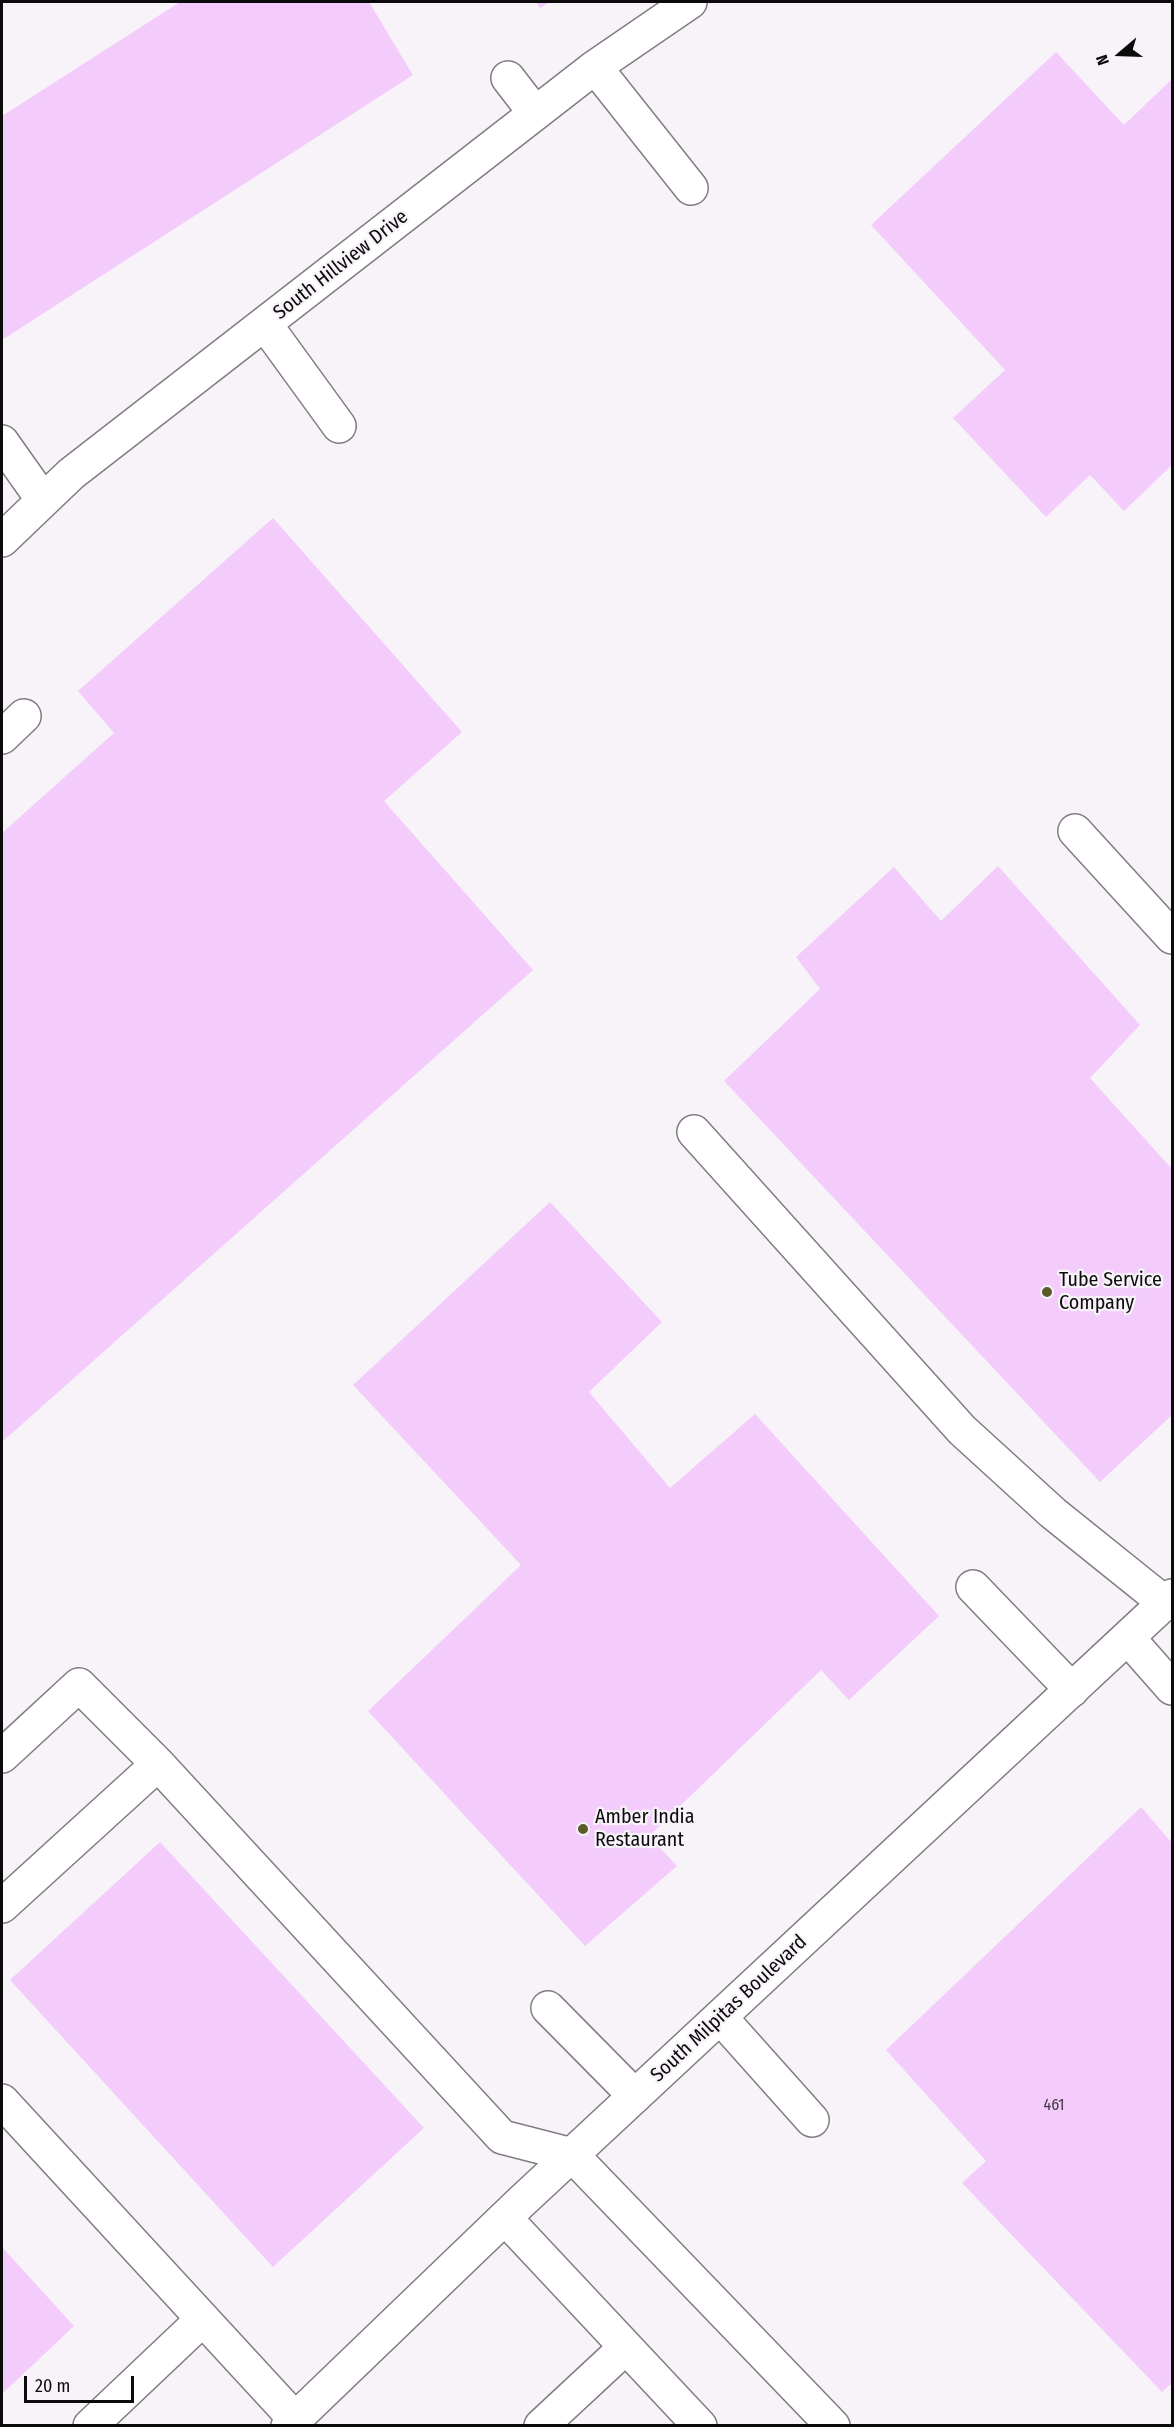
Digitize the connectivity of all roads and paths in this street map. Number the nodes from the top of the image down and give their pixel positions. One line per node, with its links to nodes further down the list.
1 (690, 2): 2 (main road, South Hillview Drive)
2 (595, 67): 4 (main road, South Hillview Drive); 5 (main road)
3 (508, 78): 4 (main road)
4 (535, 113): 6 (main road, South Hillview Drive)
5 (692, 188)
6 (265, 324): 7 (main road); 9 (main road, South Hillview Drive)
7 (339, 426)
8 (2, 442): 9 (main road)
9 (43, 501): 10 (main road, South Hillview Drive)
10 (2, 540)
11 (1075, 831): 12 (main road)
12 (1173, 937)
13 (694, 1132): 15 (main road)
14 (974, 1587): 18 (main road)
15 (1169, 1599): 16 (main road, South Milpitas Boulevard)
16 (1128, 1638): 17 (main road); 18 (main road, South Milpitas Boulevard)
17 (1173, 1688)
18 (1072, 1690): 23 (main road, South Milpitas Boulevard)
19 (2, 1756): 20 (main road)
20 (158, 1764): 21 (main road); 27 (main road)
21 (2, 1906)
22 (548, 2008): 24 (main road)
23 (720, 2017): 24 (main road, South Milpitas Boulevard); 26 (main road)
24 (635, 2096): 27 (main road, South Milpitas Boulevard)
25 (2, 2101): 29 (main road)
26 (812, 2120)
27 (572, 2155): 28 (main road, South Milpitas Boulevard); 35 (main road)
28 (505, 2218): 30 (main road); 31 (main road, South Milpitas Boulevard)
29 (203, 2319): 31 (main road); 32 (main road)
30 (626, 2347): 33 (main road); 34 (main road)
31 (291, 2422)
32 (90, 2426)
33 (541, 2426)
34 (699, 2426)
35 (833, 2426)

